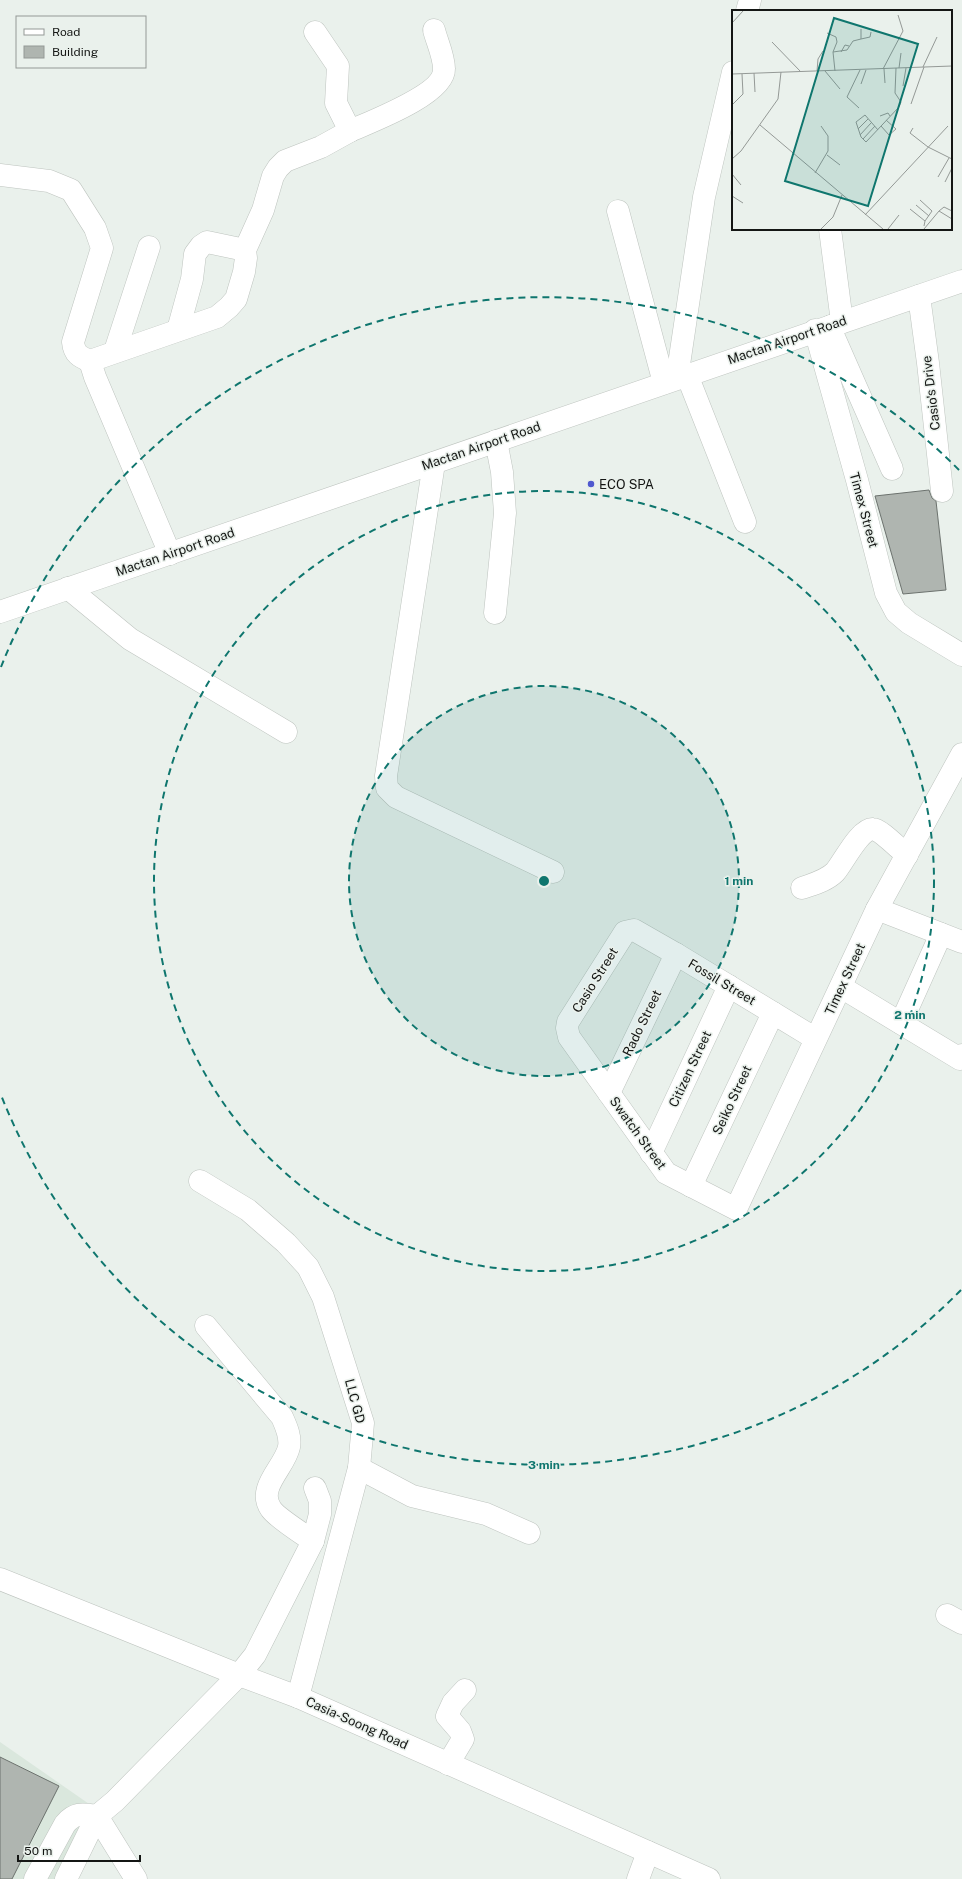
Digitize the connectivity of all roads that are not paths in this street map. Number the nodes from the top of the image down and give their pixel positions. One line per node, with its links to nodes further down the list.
1 (750, 0): 2 (street)
2 (747, 10)
3 (434, 30): 6 (street)
4 (315, 32): 6 (street)
5 (732, 76): 18 (street)
6 (350, 131): 11 (street)
7 (0, 175): 17 (street)
8 (618, 211): 18 (street)
9 (830, 230): 14 (street)
10 (149, 247): 16 (street)
11 (245, 250): 15 (street); 15 (street)
12 (962, 281): 13 (street, Mactan Airport Road)
13 (919, 296): 14 (street, Mactan Airport Road); 22 (street, Casio's Drive)
14 (830, 326): 18 (street, Mactan Airport Road); 21 (street); 28 (street, Timex Street)
15 (178, 330): 16 (street)
16 (115, 351): 17 (street)
17 (90, 361): 24 (street)
18 (676, 379): 19 (street, Mactan Airport Road); 23 (street)
19 (496, 441): 20 (street, Mactan Airport Road); 27 (street)
20 (434, 463): 24 (street, Mactan Airport Road); 32 (street)
21 (892, 469)
22 (942, 491)
23 (745, 522)
24 (170, 554): 25 (street, Mactan Airport Road)
25 (68, 588): 26 (street, Mactan Airport Road); 29 (street)
26 (0, 612)
27 (495, 613)
28 (962, 655)
29 (286, 732)
30 (962, 754): 31 (street, Timex Street)
31 (907, 855): 33 (street); 34 (street, Timex Street)
32 (553, 872)
33 (802, 888)
34 (877, 909): 36 (street); 40 (street, Timex Street)
35 (625, 932): 38 (street, Fossil Street); 43 (street, Casio Street)
36 (941, 934): 37 (street); 42 (street)
37 (962, 942)
38 (676, 954): 39 (street, Fossil Street); 46 (street, Rado Street)
39 (729, 986): 41 (street, Fossil Street); 47 (street, Citizen Street)
40 (841, 987): 42 (street); 44 (street, Timex Street)
41 (773, 1013): 44 (street, Fossil Street); 49 (street, Seiko Street)
42 (900, 1023): 45 (street)
43 (567, 1028): 46 (street, Swatch Street)
44 (816, 1039): 50 (street, Timex Street)
45 (961, 1057)
46 (609, 1093): 47 (street, Swatch Street)
47 (652, 1153): 49 (street, Swatch Street)
48 (200, 1181): 52 (street, LLC GD)
49 (691, 1186): 50 (street, Swatch Street)
50 (736, 1209)
51 (206, 1326): 55 (street)
52 (359, 1468): 54 (street); 59 (street, LLC GD)
53 (315, 1488): 55 (street)
54 (528, 1534)
55 (313, 1541): 57 (street)
56 (0, 1579): 57 (street, Casia-Soong Road)
57 (239, 1675): 59 (street, Casia-Soong Road); 61 (street)
58 (465, 1690): 60 (street)
59 (298, 1697): 60 (street, Casia-Soong Road)
60 (448, 1764): 62 (street, Casia-Soong Road)
61 (97, 1816): 63 (street); 64 (street); 65 (street)
62 (648, 1852): 66 (street); 67 (street, Casia-Soong Road)
63 (35, 1879)
64 (66, 1879)
65 (136, 1879)
66 (638, 1879)
67 (709, 1879)

